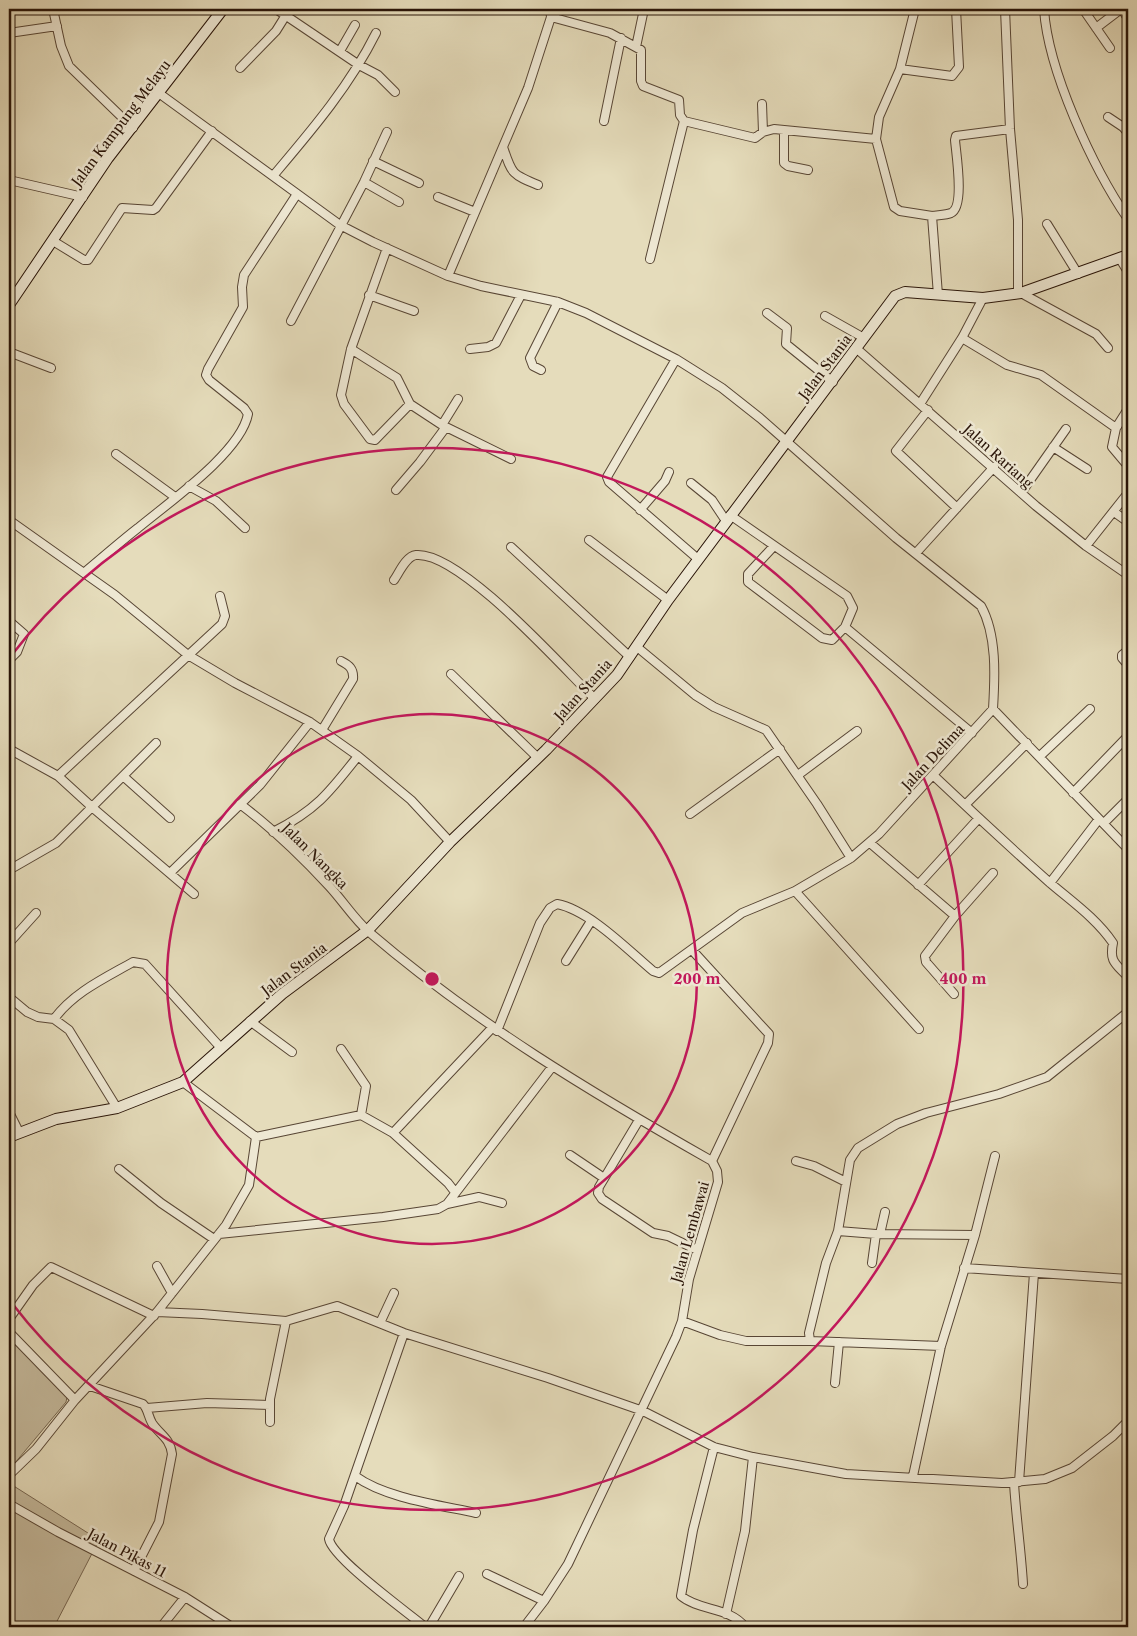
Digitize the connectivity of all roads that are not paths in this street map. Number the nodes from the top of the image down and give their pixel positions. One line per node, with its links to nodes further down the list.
1 (53, 9): 15 (street)
2 (223, 9): 27 (street, Jalan Kampung Melayu)
3 (276, 9): 12 (street)
4 (644, 9): 20 (street)
5 (915, 9): 25 (street)
6 (956, 9): 25 (street)
7 (1005, 9): 33 (street)
8 (1044, 9): 54 (street)
9 (1083, 9): 16 (street)
10 (1121, 9): 13 (street); 16 (street)
11 (551, 13): 19 (street); 40 (street)
12 (286, 15): 22 (street); 24 (street)
13 (1128, 19)
14 (355, 24): 22 (street)
15 (57, 26): 17 (street); 32 (street)
16 (1096, 28): 21 (street)
17 (9, 33)
18 (376, 34): 23 (street)
19 (621, 38): 20 (street); 30 (street)
20 (636, 47): 31 (street)
21 (1110, 48)
22 (340, 51): 23 (street)
23 (359, 65): 26 (street); 43 (street)
24 (240, 68)
25 (900, 69): 39 (street)
26 (395, 92)
27 (160, 94): 32 (street, Jalan Kampung Melayu); 35 (street)
28 (762, 104): 37 (street)
29 (1108, 118): 38 (street)
30 (604, 121)
31 (684, 121): 37 (street); 60 (street)
32 (133, 128): 49 (street, Jalan Kampung Melayu)
33 (1010, 129): 53 (street); 64 (street)
34 (784, 130): 37 (street); 39 (street); 42 (street)
35 (212, 131): 43 (street); 57 (street)
36 (386, 132): 41 (street)
37 (763, 132)
38 (1128, 133)
39 (876, 139): 53 (street)
40 (503, 147): 47 (street); 52 (street)
41 (373, 161): 45 (street); 46 (street)
42 (808, 170)
43 (273, 176): 48 (street)
44 (9, 180): 49 (street)
45 (364, 182): 51 (street); 55 (street)
46 (420, 183)
47 (538, 185)
48 (297, 194): 55 (street); 103 (street)
49 (83, 197): 57 (street, Jalan Kampung Melayu)
50 (438, 197): 52 (street)
51 (399, 202)
52 (475, 212): 63 (street)
53 (932, 216): 67 (street)
54 (1128, 219)
55 (340, 224): 58 (street); 74 (street)
56 (1047, 224): 62 (street)
57 (53, 240): 70 (street, Jalan Kampung Melayu)
58 (388, 248): 63 (street); 65 (street)
59 (1124, 257): 61 (street); 62 (street, Jalan Stania)
60 (650, 258)
61 (1128, 272)
62 (1078, 274): 64 (street, Jalan Stania)
63 (448, 276): 66 (street)
64 (1020, 293): 68 (street, Jalan Stania); 77 (street)
65 (369, 295): 71 (street); 78 (street)
66 (521, 295): 69 (street); 79 (street)
67 (938, 295): 68 (street, Jalan Stania); 75 (street, Jalan Stania)
68 (983, 298): 76 (street)
69 (558, 302): 82 (street); 84 (street)
70 (9, 305)
71 (414, 311)
72 (767, 313): 85 (street)
73 (825, 316): 75 (street)
74 (291, 321)
75 (864, 338): 80 (street, Jalan Stania)
76 (962, 338): 88 (street); 92 (street)
77 (1108, 348)
78 (351, 349): 87 (street); 87 (street)
79 (470, 349)
80 (857, 349): 85 (street, Jalan Stania); 88 (street, Jalan Rariang)
81 (9, 352): 83 (street)
82 (676, 360): 94 (street); 109 (street)
83 (51, 368)
84 (541, 370)
85 (833, 382): 94 (street, Jalan Stania)
86 (458, 399): 91 (street)
87 (410, 404): 91 (street)
88 (920, 404): 90 (street, Jalan Rariang)
89 (1128, 409): 92 (street)
90 (928, 410): 99 (street, Jalan Rariang); 108 (street)
91 (444, 426): 97 (street); 104 (street)
92 (1116, 428): 98 (street)
93 (1066, 429): 95 (street)
94 (785, 441): 111 (street, Jalan Stania); 119 (street)
95 (1053, 447): 100 (street); 105 (street)
96 (116, 454): 107 (street)
97 (512, 459)
98 (1128, 466)
99 (994, 467): 105 (street, Jalan Rariang); 108 (street)
100 (1087, 469)
101 (669, 472): 109 (street)
102 (691, 483): 111 (street)
103 (189, 486): 107 (street); 114 (street)
104 (396, 490)
105 (1022, 493): 116 (street, Jalan Rariang)
106 (1128, 493): 110 (street)
107 (175, 497): 121 (street)
108 (957, 508): 119 (street)
109 (640, 510): 120 (street)
110 (1114, 512): 113 (street); 116 (street)
111 (728, 518): 117 (street); 120 (street, Jalan Stania)
112 (9, 520): 121 (street)
113 (1128, 522)
114 (245, 528)
115 (589, 540): 125 (street)
116 (1086, 546): 122 (street, Jalan Rariang)
117 (773, 547): 127 (street); 127 (street)
118 (511, 548): 131 (street)
119 (916, 553): 137 (street)
120 (698, 559): 125 (street, Jalan Stania)
121 (85, 572): 130 (street)
122 (1128, 575)
123 (394, 580): 136 (street)
124 (220, 596): 130 (street)
125 (668, 600): 128 (street, Jalan Stania)
126 (9, 621): 132 (street)
127 (845, 627): 142 (street)
128 (637, 647): 131 (street, Jalan Stania); 147 (street)
129 (1128, 650): 134 (street)
130 (188, 655): 139 (street); 153 (street)
131 (630, 657): 136 (street, Jalan Stania)
132 (9, 660)
133 (341, 661): 140 (street)
134 (1128, 665)
135 (451, 674): 150 (street)
136 (595, 700): 150 (street, Jalan Stania)
137 (993, 709): 142 (street, Jalan Delima); 144 (street)
138 (1090, 709): 149 (street)
139 (310, 722): 140 (street); 157 (street)
140 (322, 730): 148 (street)
141 (856, 731): 151 (street)
142 (972, 733): 152 (street, Jalan Delima)
143 (1128, 736): 155 (street)
144 (1027, 742): 149 (street); 158 (street)
145 (156, 743): 154 (street)
146 (9, 749): 153 (street)
147 (780, 749): 151 (street); 160 (street)
148 (358, 756): 164 (street); 165 (street)
149 (1040, 756): 155 (street)
150 (538, 758): 165 (street, Jalan Stania)
151 (798, 775): 168 (street)
152 (933, 775): 158 (street); 166 (street, Jalan Delima)
153 (58, 776): 159 (street)
154 (123, 776): 159 (street); 161 (street)
155 (1073, 792): 163 (street)
156 (1128, 799): 163 (street)
157 (240, 804): 164 (street, Jalan Nangka); 170 (street)
158 (965, 805): 162 (street)
159 (93, 808): 169 (street); 170 (street)
160 (690, 814)
161 (170, 818)
162 (979, 818): 172 (street); 173 (street)
163 (1102, 821): 167 (street); 172 (street)
164 (273, 832): 179 (street, Jalan Nangka)
165 (450, 842): 179 (street, Jalan Stania)
166 (870, 843): 168 (street, Jalan Delima); 173 (street)
167 (1128, 848)
168 (851, 858): 174 (street, Jalan Delima)
169 (9, 870)
170 (170, 873): 175 (street)
171 (993, 873): 177 (street)
172 (1050, 883): 183 (street)
173 (918, 885): 177 (street)
174 (795, 891): 181 (street, Jalan Delima); 190 (street)
175 (194, 894)
176 (36, 912): 180 (street)
177 (954, 916): 184 (street)
178 (591, 921): 181 (street, Jalan Delima); 182 (street); 189 (street)
179 (368, 930): 188 (street, Jalan Stania); 189 (street)
180 (9, 942)
181 (692, 950): 205 (street)
182 (566, 961)
183 (1128, 978)
184 (954, 994)
185 (9, 996): 187 (street)
186 (1128, 1012): 209 (street)
187 (54, 1019): 191 (street); 196 (street)
188 (250, 1021): 191 (street, Jalan Stania); 193 (street)
189 (495, 1029): 194 (street); 200 (street)
190 (919, 1029)
191 (221, 1048): 195 (street, Jalan Stania)
192 (341, 1049): 198 (street)
193 (292, 1052)
194 (552, 1067): 199 (street); 210 (street)
195 (183, 1082): 196 (street, Jalan Stania); 202 (street)
196 (117, 1108): 201 (street, Jalan Stania)
197 (9, 1112): 201 (street)
198 (361, 1115): 200 (street); 202 (street)
199 (639, 1120): 205 (street); 208 (street)
200 (393, 1133): 210 (street)
201 (14, 1134)
202 (256, 1137): 217 (street)
203 (570, 1155): 208 (street)
204 (995, 1156): 216 (street)
205 (712, 1161): 218 (street, Jalan Lembawai)
206 (796, 1161): 209 (street)
207 (119, 1169): 217 (street)
208 (604, 1178): 218 (street)
209 (846, 1182): 214 (street)
210 (455, 1192): 212 (street)
211 (502, 1203): 212 (street)
212 (447, 1204): 217 (street)
213 (884, 1212): 215 (street)
214 (838, 1231): 215 (street); 233 (street)
215 (878, 1234): 216 (street); 219 (street)
216 (975, 1235): 221 (street)
217 (216, 1237): 224 (street)
218 (697, 1250): 229 (street, Jalan Lembawai)
219 (872, 1263)
220 (157, 1266): 224 (street)
221 (964, 1268): 222 (street); 235 (street)
222 (1034, 1273): 223 (street); 249 (street)
223 (1128, 1279)
224 (172, 1293): 226 (street)
225 (394, 1293): 230 (street)
226 (156, 1314): 227 (street); 228 (street); 237 (street)
227 (9, 1318)
228 (286, 1321): 230 (street); 239 (street)
229 (682, 1321): 233 (street); 241 (street, Jalan Lembawai)
230 (380, 1322): 232 (street)
231 (9, 1332): 238 (street)
232 (404, 1333): 241 (street); 247 (street)
233 (810, 1341): 234 (street)
234 (838, 1342): 235 (street); 236 (street)
235 (941, 1346): 248 (street)
236 (835, 1383)
237 (90, 1386): 238 (street); 240 (street)
238 (75, 1400): 246 (street)
239 (270, 1405): 240 (street); 243 (street)
240 (147, 1408): 252 (street)
241 (642, 1411): 244 (street); 257 (street, Jalan Lembawai)
242 (1128, 1421): 249 (street)
243 (270, 1422)
244 (714, 1447): 245 (street); 258 (street)
245 (753, 1457): 248 (street); 258 (street)
246 (9, 1475)
247 (355, 1476): 251 (street); 261 (street)
248 (913, 1476): 249 (street)
249 (1017, 1482): 255 (street)
250 (9, 1504): 252 (street, Jalan Pikas 11)
251 (476, 1513)
252 (134, 1571): 256 (street, Jalan Pikas 11)
253 (487, 1574): 257 (street)
254 (460, 1576): 261 (street)
255 (1023, 1584)
256 (185, 1597): 259 (street); 260 (street, Jalan Pikas 11)
257 (544, 1602): 262 (street, Jalan Lembawai)
258 (726, 1614): 263 (street)
259 (161, 1627)
260 (232, 1627)
261 (427, 1627)
262 (524, 1627)
263 (745, 1627)

